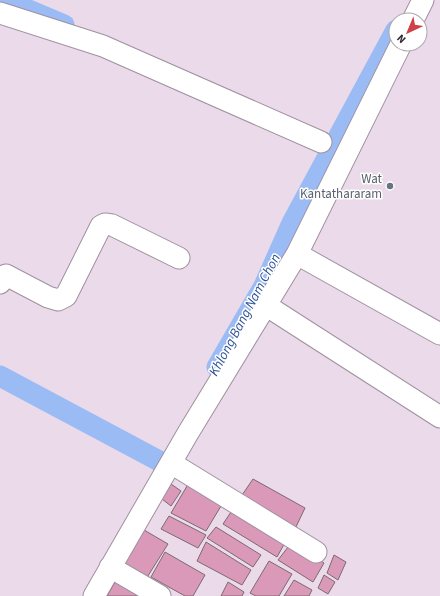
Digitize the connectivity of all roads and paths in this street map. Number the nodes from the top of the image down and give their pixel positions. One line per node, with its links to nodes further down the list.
1 (423, 0): 2 (street)
2 (417, 12)
3 (0, 13): 5 (street)
4 (397, 52): 6 (street)
5 (321, 142)
6 (297, 254): 9 (street); 10 (street)
7 (179, 258): 8 (street)
8 (0, 283)
9 (267, 306): 11 (street); 12 (street)
10 (440, 334)
11 (440, 417)
12 (171, 463): 13 (street); 14 (street)
13 (316, 552)
14 (110, 568): 15 (street); 16 (street)
15 (94, 596)
16 (160, 596)

